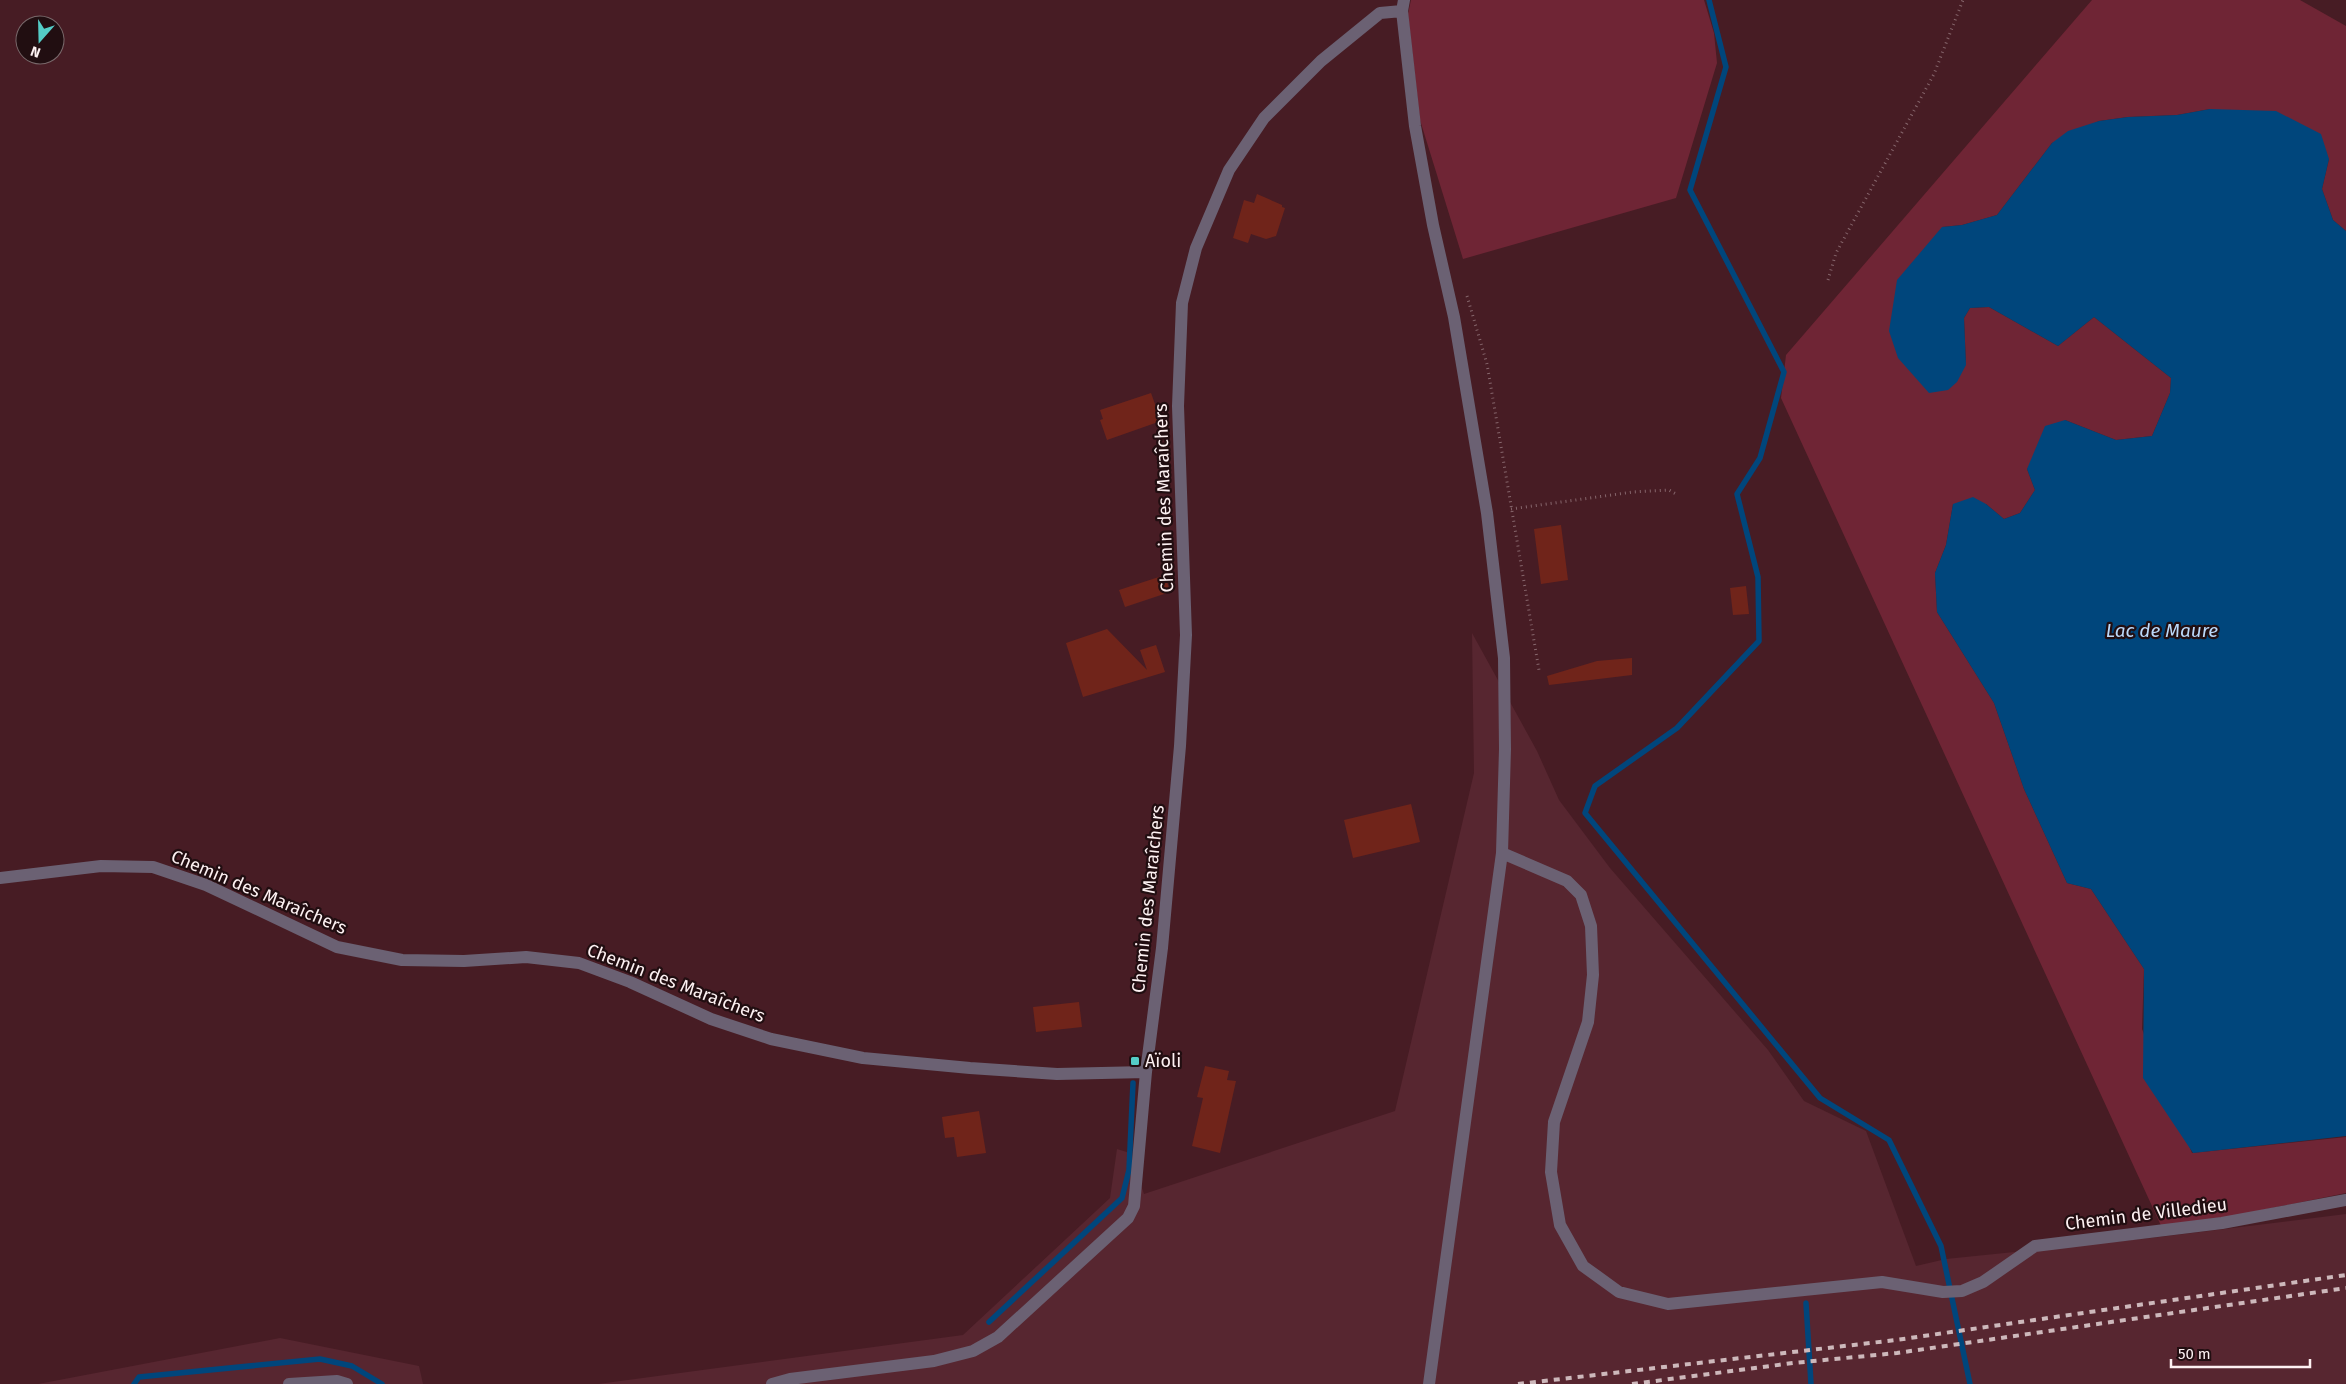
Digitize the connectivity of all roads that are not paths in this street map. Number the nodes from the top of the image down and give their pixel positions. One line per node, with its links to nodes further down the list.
1 (1403, 5): 2 (street); 4 (street, Chemin des Maraîchers)
2 (1502, 853): 5 (street, Chemin de Villedieu); 9 (street)
3 (0, 878): 4 (street, Chemin des Maraîchers)
4 (1146, 1072): 8 (street, Chemin des Maraîchers)
5 (2346, 1200)
6 (289, 1384): 7 (street)
7 (347, 1384)
8 (772, 1384)
9 (1429, 1384)

